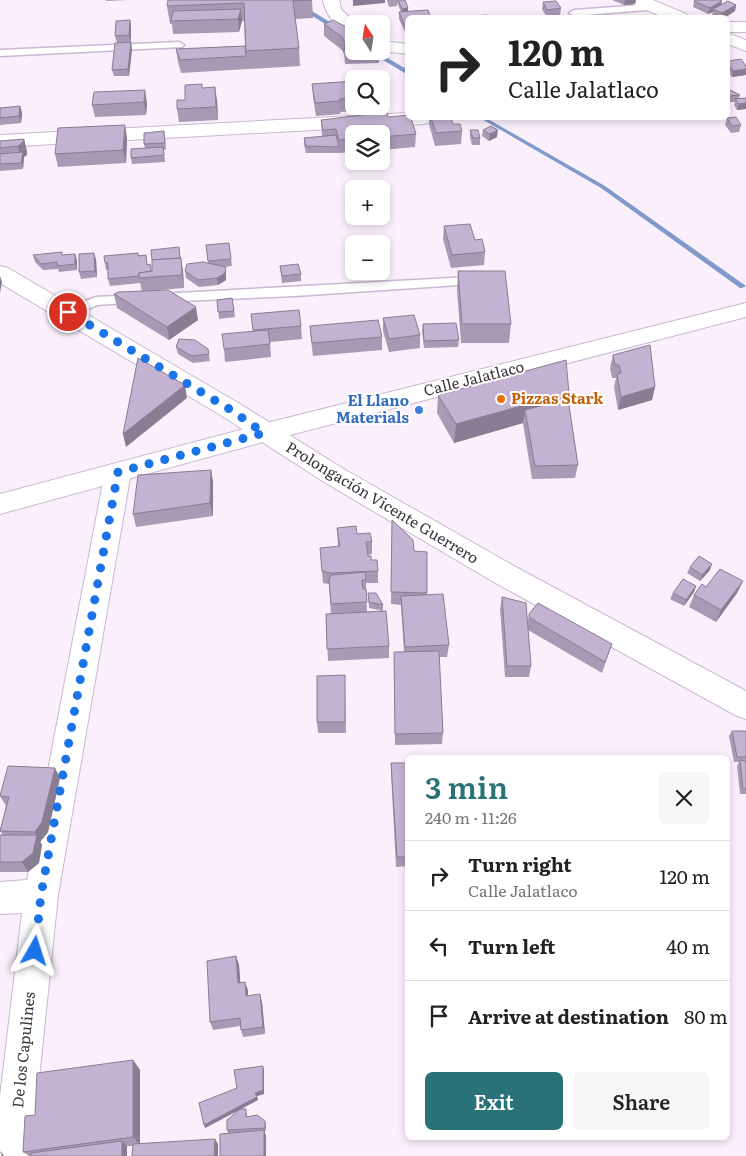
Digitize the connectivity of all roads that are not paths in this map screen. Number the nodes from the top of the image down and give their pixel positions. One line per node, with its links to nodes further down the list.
1 (330, 0): 6 (street)
2 (639, 0): 3 (street)
3 (655, 7): 4 (lane); 5 (street)
4 (574, 13)
5 (673, 15)
6 (345, 23)
7 (746, 26): 8 (street)
8 (730, 27)
9 (730, 39): 11 (street)
10 (178, 45): 14 (lane)
11 (746, 46)
12 (390, 48): 13 (street)
13 (405, 49)
14 (0, 53)
15 (405, 119): 16 (street)
16 (0, 141)
17 (0, 273): 20 (street, Prolongación Vicente Guerrero)
18 (470, 280): 20 (lane)
19 (746, 310): 21 (street, Calle Jalatlaco)
20 (68, 312): 21 (street, Prolongación Vicente Guerrero)
21 (264, 433): 22 (street, Calle Jalatlaco); 24 (street, Prolongación Vicente Guerrero)
22 (118, 472): 23 (street, Calle Jalatlaco); 25 (street, De los Capulines)
23 (0, 504)
24 (746, 706)
25 (41, 895): 26 (street); 27 (street, De los Capulines)
26 (0, 898)
27 (12, 1156)

